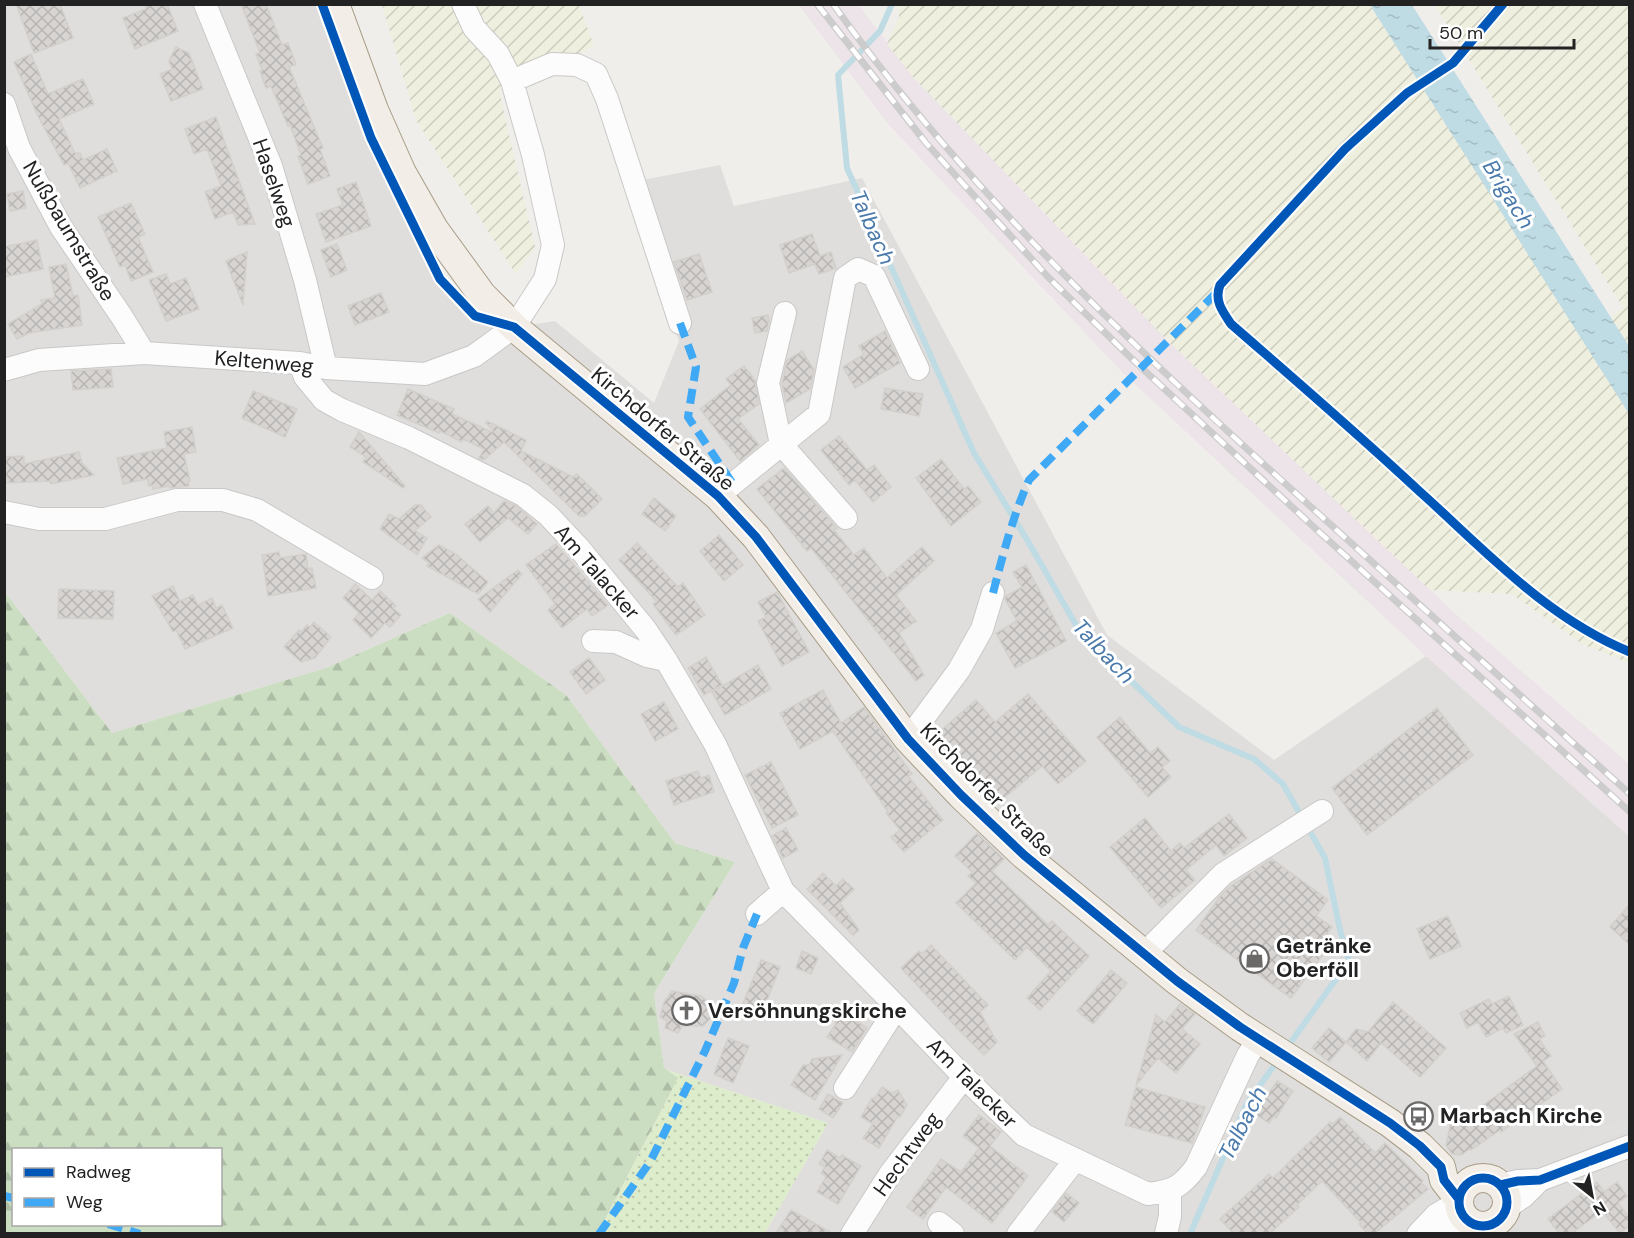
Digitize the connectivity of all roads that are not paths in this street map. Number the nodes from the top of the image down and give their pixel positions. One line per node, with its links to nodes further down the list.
1 (206, 4): 11 (street, Haselweg)
2 (335, 4): 8 (main road, Kirchdorfer Straße)
3 (463, 4): 4 (street)
4 (512, 81): 7 (street); 8 (street)
5 (4, 104): 9 (street, Nußbaumstraße)
6 (785, 313): 14 (street)
7 (680, 323)
8 (514, 327): 11 (street, Keltenweg); 15 (main road, Kirchdorfer Straße)
9 (144, 353): 10 (street, Keltenweg); 13 (street, Keltenweg)
10 (300, 363): 11 (street, Keltenweg); 21 (street, Am Talacker)
11 (326, 368)
12 (918, 369): 14 (street)
13 (4, 370)
14 (781, 444): 15 (street); 17 (street)
15 (718, 496): 22 (main road, Kirchdorfer Straße)
16 (4, 512): 18 (street)
17 (846, 518)
18 (372, 578)
19 (993, 593): 22 (street)
20 (593, 641): 21 (street)
21 (666, 660): 24 (street, Am Talacker)
22 (908, 739): 26 (main road, Kirchdorfer Straße)
23 (1319, 813): 26 (street)
24 (783, 891): 25 (street); 27 (street, Am Talacker)
25 (757, 914)
26 (1144, 954): 28 (main road, Kirchdorfer Straße)
27 (897, 1007): 29 (street, Am Talacker); 30 (street)
28 (1276, 1051): 33 (street); 34 (main road, Kirchdorfer Straße)
29 (964, 1077): 32 (street, Am Talacker); 36 (street, Hechtweg)
30 (845, 1088)
31 (1629, 1146): 34 (street)
32 (1075, 1160): 33 (street, Am Talacker); 37 (street)
33 (1170, 1191): 38 (street)
34 (1485, 1210): 35 (street)
35 (1423, 1229)
36 (852, 1233)
37 (1018, 1233)
38 (1166, 1233)

